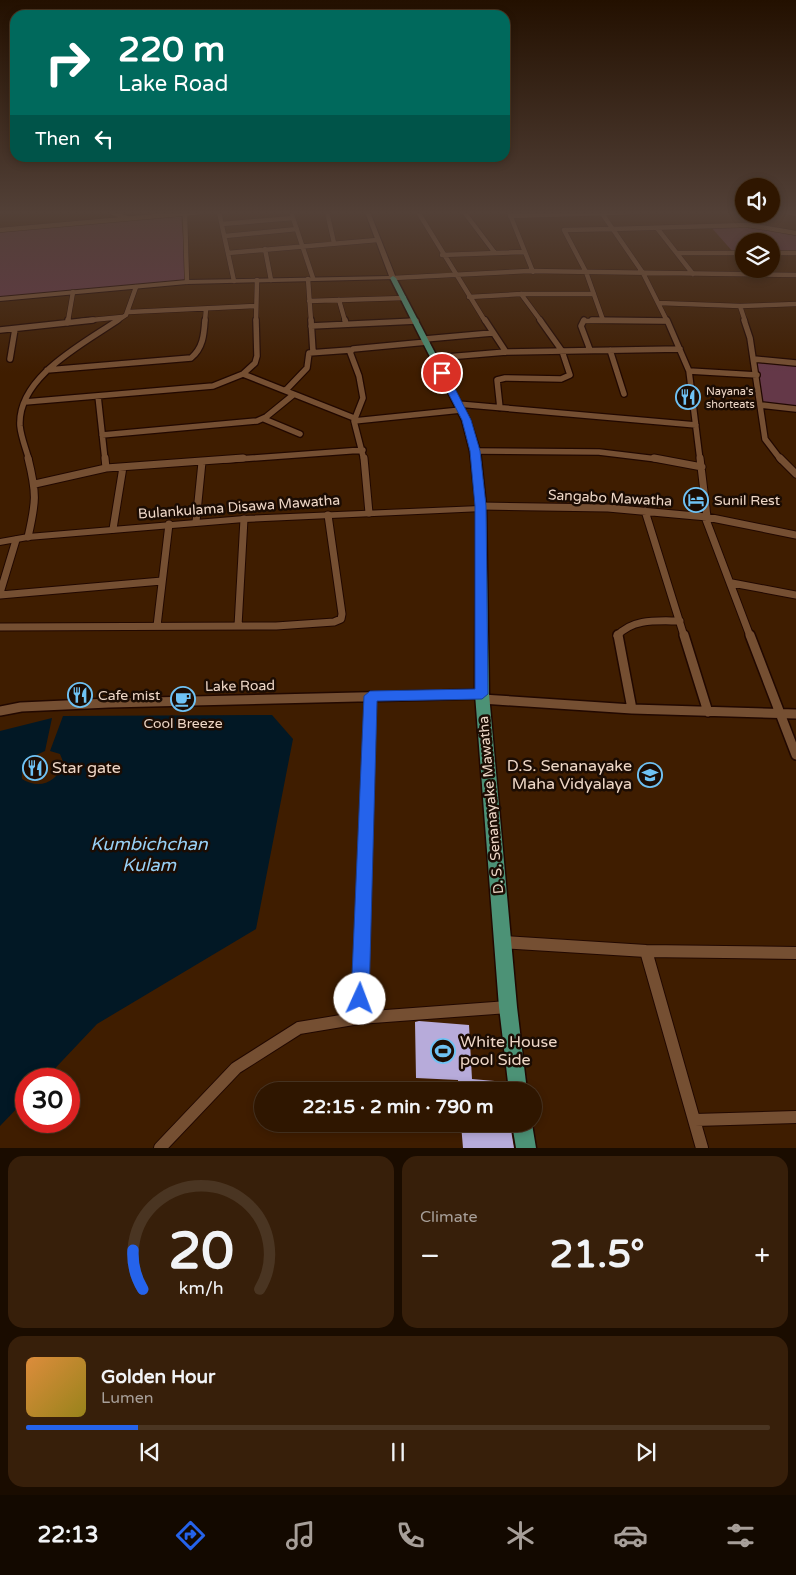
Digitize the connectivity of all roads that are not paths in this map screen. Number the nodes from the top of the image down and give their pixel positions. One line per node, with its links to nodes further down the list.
1 (187, 266): 22 (street)
2 (231, 266): 21 (street)
3 (268, 266): 20 (street)
4 (307, 266): 18 (street)
5 (388, 266): 17 (main road, D. S. Senanayake Mawatha)
6 (450, 266): 16 (street)
7 (530, 266): 11 (street)
8 (583, 266): 12 (street)
9 (638, 266): 13 (street)
10 (687, 266): 14 (street)
11 (533, 272): 12 (street); 16 (street)
12 (586, 272): 13 (street); 26 (street)
13 (643, 273): 14 (street); 32 (street)
14 (693, 274): 15 (street)
15 (796, 275)
16 (457, 276): 17 (street); 27 (street)
17 (393, 278): 18 (main road); 28 (main road, D. S. Senanayake Mawatha)
18 (311, 279): 20 (main road); 31 (street)
19 (257, 280): 20 (main road); 21 (main road); 34 (street)
20 (271, 280)
21 (234, 281): 22 (main road)
22 (187, 282): 23 (main road)
23 (136, 287): 24 (main road); 38 (street)
24 (73, 292): 29 (main road); 42 (street)
25 (521, 294): 26 (street); 27 (street); 54 (street)
26 (594, 294): 40 (street)
27 (468, 297): 48 (street)
28 (404, 298): 30 (street); 43 (main road, D. S. Senanayake Mawatha)
29 (0, 299)
30 (339, 300): 31 (street); 44 (street)
31 (309, 301): 45 (street)
32 (659, 303): 35 (street); 41 (street)
33 (795, 304): 35 (street); 37 (street)
34 (255, 306): 36 (street); 63 (street)
35 (740, 306): 59 (street)
36 (206, 309): 38 (street); 61 (street)
37 (796, 310)
38 (129, 312): 39 (street)
39 (123, 317): 42 (street); 61 (street)
40 (603, 320): 41 (street); 52 (street)
41 (667, 321): 50 (street)
42 (68, 322): 46 (street)
43 (416, 322): 44 (street); 49 (main road, D. S. Senanayake Mawatha)
44 (346, 324): 45 (street)
45 (311, 326): 55 (street)
46 (15, 329): 47 (street); 58 (street)
47 (0, 330)
48 (492, 333): 49 (street); 56 (street)
49 (426, 340): 51 (street); 57 (main road, D. S. Senanayake Mawatha)
50 (680, 349): 53 (street); 62 (street)
51 (350, 350): 55 (street); 75 (street)
52 (590, 350): 53 (street); 54 (street)
53 (610, 350): 67 (street)
54 (562, 351): 56 (street); 72 (street)
55 (313, 352): 65 (street)
56 (506, 352): 57 (street)
57 (434, 358): 71 (main road, D. S. Senanayake Mawatha)
58 (10, 359)
59 (754, 359): 60 (street); 64 (street)
60 (796, 363)
61 (47, 370): 69 (street)
62 (689, 371): 64 (street); 76 (street)
63 (243, 374): 65 (street); 68 (street)
64 (757, 375): 70 (street)
65 (286, 390): 66 (street)
66 (293, 394): 74 (street); 75 (street)
67 (624, 394)
68 (98, 396): 69 (street); 78 (street)
69 (25, 402): 86 (street)
70 (761, 405): 73 (street); 85 (street)
71 (460, 407): 72 (street); 75 (street); 80 (main road, D. S. Senanayake Mawatha)
72 (500, 408): 76 (street)
73 (796, 409)
74 (264, 419): 77 (street); 78 (street)
75 (354, 419): 79 (street)
76 (696, 425): 83 (street)
77 (300, 434)
78 (102, 435): 84 (street)
79 (363, 450): 81 (street); 89 (street)
80 (475, 451): 83 (street); 87 (main road, D. S. Senanayake Mawatha)
81 (202, 462): 82 (street); 93 (street)
82 (123, 467): 84 (street); 95 (street)
83 (702, 467): 91 (street)
84 (106, 468): 86 (street)
85 (796, 474)
86 (35, 484): 97 (street)
87 (480, 507): 88 (street, Sangabo Mawatha); 89 (main road, Bulankulama Disawa Mawatha); 109 (main road, D. S. Senanayake Mawatha)
88 (645, 511): 91 (street, Sangabo Mawatha); 104 (street)
89 (369, 513): 90 (main road, Bulankulama Disawa Mawatha)
90 (328, 515): 92 (main road, Bulankulama Disawa Mawatha); 106 (street)
91 (706, 517): 96 (street, Sangabo Mawatha); 101 (street)
92 (244, 518): 93 (main road, Bulankulama Disawa Mawatha); 106 (street)
93 (196, 522): 94 (main road, Bulankulama Disawa Mawatha)
94 (169, 524): 95 (main road, Bulankulama Disawa Mawatha); 100 (street)
95 (113, 529): 97 (main road, Bulankulama Disawa Mawatha)
96 (796, 535)
97 (28, 537): 98 (main road, Bulankulama Disawa Mawatha)
98 (16, 540): 99 (main road, Bulankulama Disawa Mawatha); 102 (street)
99 (0, 542)
100 (162, 582): 102 (street); 105 (street)
101 (732, 583): 103 (street); 114 (street)
102 (0, 594)
103 (796, 595)
104 (680, 622): 110 (street); 112 (street)
105 (157, 626): 106 (street); 107 (street)
106 (238, 626)
107 (0, 627)
108 (370, 696): 109 (street, Lake Road); 111 (street, Lake Road); 120 (street)
109 (482, 696): 110 (street, Lake Road); 116 (main road, D. S. Senanayake Mawatha)
110 (632, 709): 112 (street, Lake Road)
111 (0, 711)
112 (708, 712): 114 (street, Lake Road)
113 (796, 714): 114 (street, Lake Road)
114 (778, 715): 115 (street)
115 (796, 755)
116 (502, 942): 117 (street); 119 (main road, D. S. Senanayake Mawatha)
117 (646, 951): 118 (street); 123 (street)
118 (796, 953)
119 (508, 1007): 120 (street); 121 (main road, D. S. Senanayake Mawatha)
120 (359, 1018): 125 (street)
121 (517, 1082)
122 (796, 1117): 123 (street)
123 (695, 1120): 127 (street)
124 (523, 1132): 126 (main road)
125 (160, 1148)
126 (526, 1148)
127 (702, 1148)

